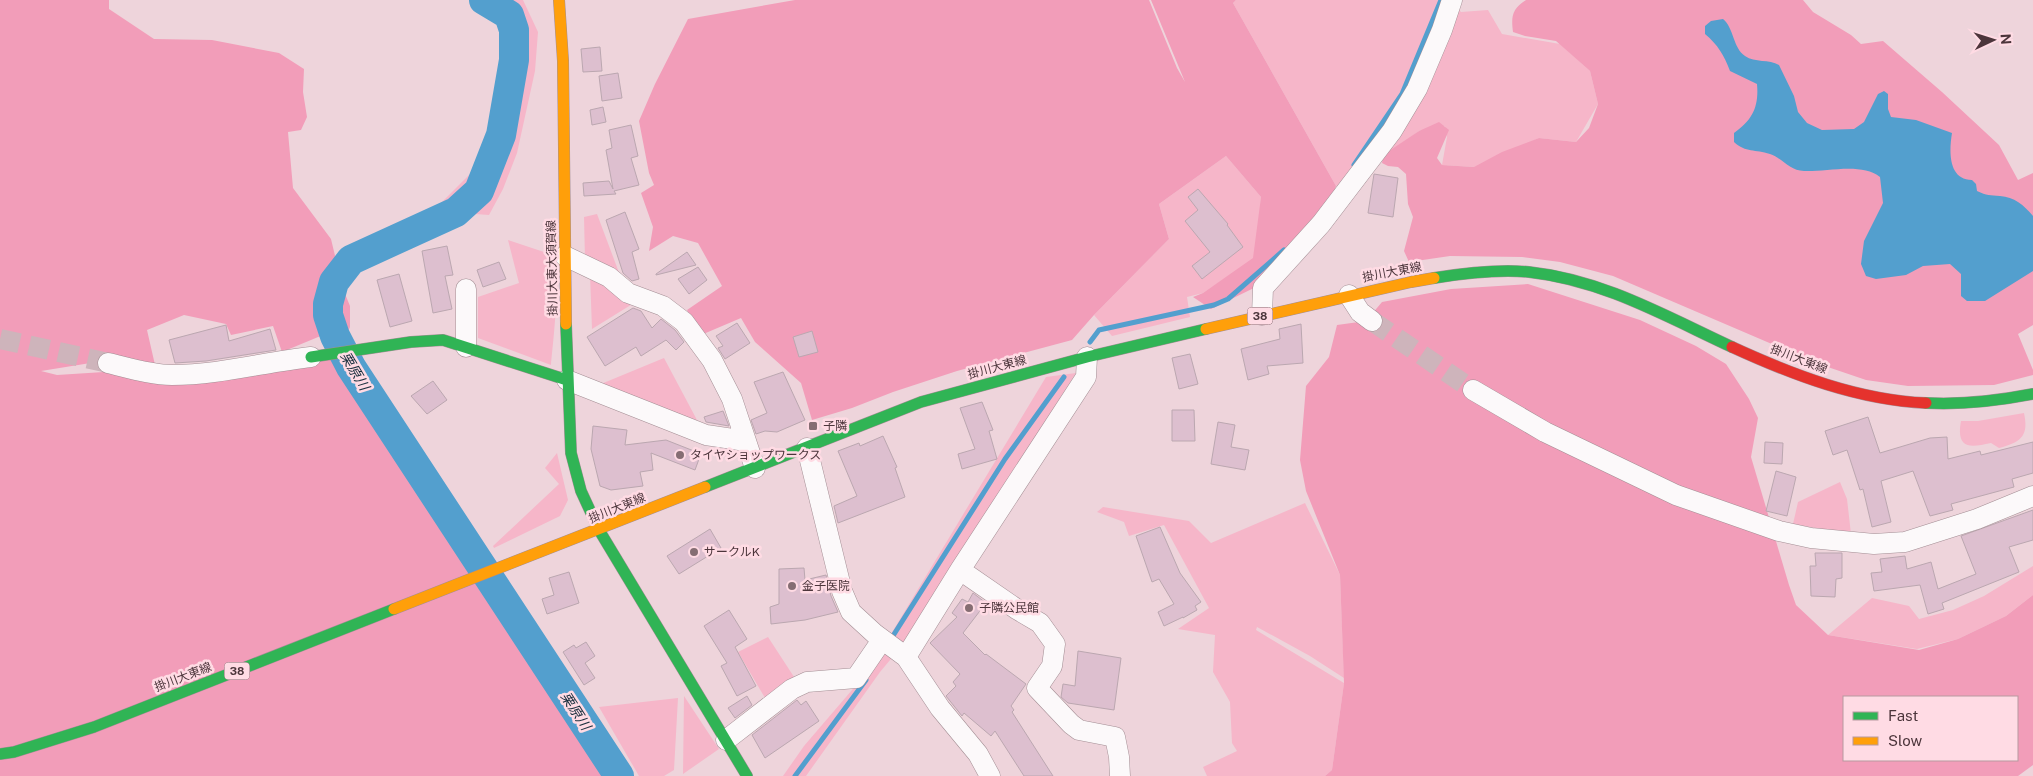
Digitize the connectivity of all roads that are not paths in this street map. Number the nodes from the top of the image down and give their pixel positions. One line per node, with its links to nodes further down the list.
1 (559, 0): 3 (main road, 掛川大東大須賀線)
2 (1452, 0): 6 (street)
3 (565, 256): 12 (main road, 掛川大東大須賀線); 15 (street)
4 (466, 289): 8 (street)
5 (1349, 295): 6 (main road, 掛川大東線 / 38); 7 (street); 14 (main road, 掛川大東線 / 38)
6 (1262, 315): 10 (main road, 掛川大東線 / 38)
7 (1372, 321)
8 (466, 347): 9 (main road); 12 (main road)
9 (316, 356): 11 (street)
10 (1088, 357): 16 (main road, 掛川大東線 / 38); 20 (street)
11 (108, 364)
12 (567, 380): 15 (street); 19 (main road, 掛川大東大須賀線)
13 (1473, 390): 18 (street)
14 (2033, 394)
15 (746, 441): 17 (street)
16 (807, 448): 17 (main road, 掛川大東線 / 38); 21 (street)
17 (755, 468): 19 (main road, 掛川大東線 / 38)
18 (2033, 496)
19 (599, 530): 22 (main road, 掛川大東大須賀線); 23 (main road, 掛川大東線 / 38)
20 (960, 570): 21 (street); 26 (street)
21 (893, 647): 22 (street); 25 (street)
22 (726, 740): 24 (main road, 掛川大東大須賀線)
23 (0, 754)
24 (747, 776)
25 (990, 776)
26 (1120, 776)

